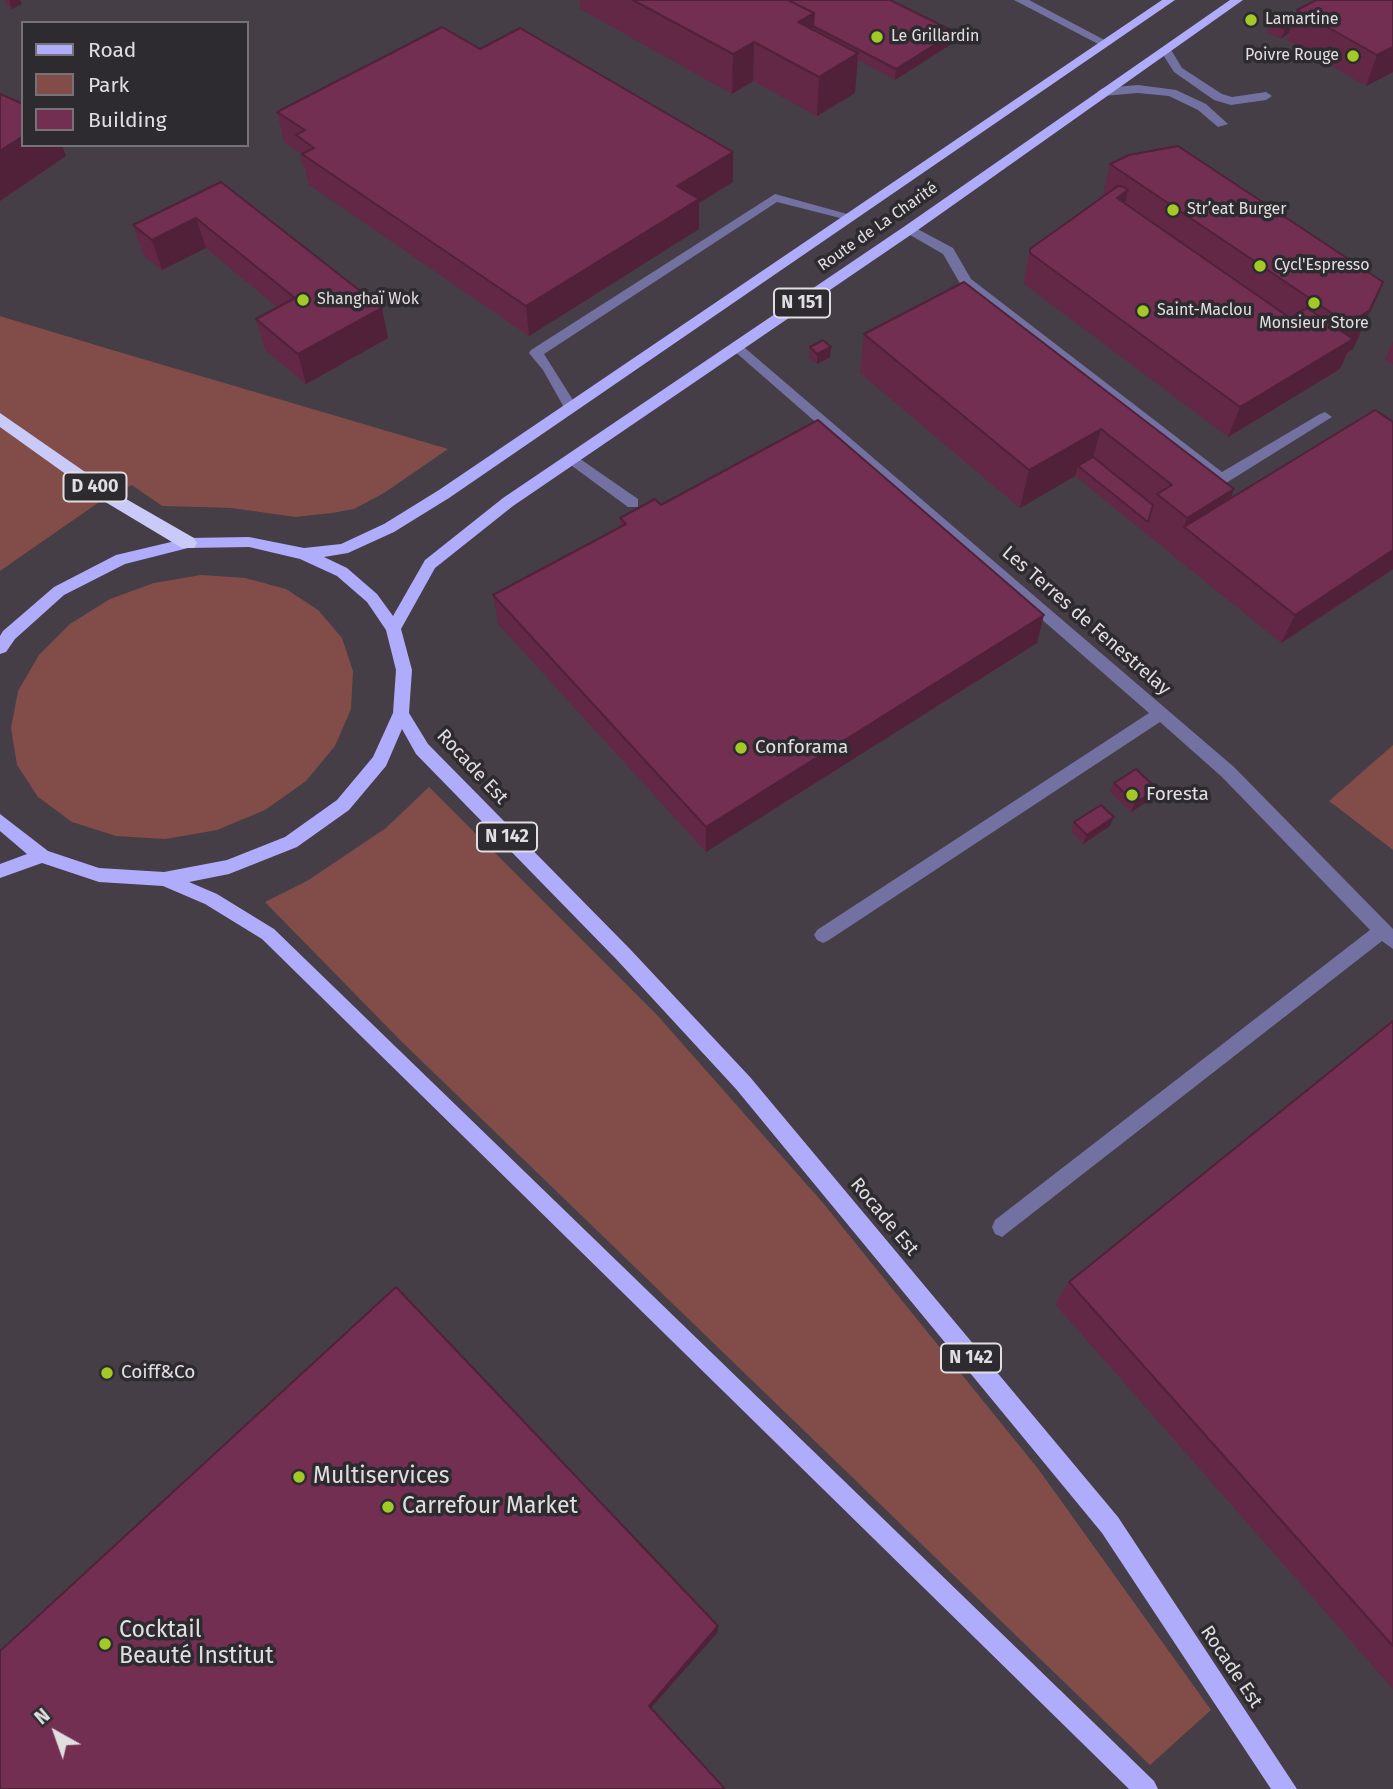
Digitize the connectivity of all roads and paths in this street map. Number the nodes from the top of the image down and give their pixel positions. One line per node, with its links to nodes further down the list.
1 (1020, 0): 4 (street)
2 (1169, 0): 4 (main road, Route de La Charité / N 151)
3 (1237, 0): 5 (main road, Route de La Charité / N 151)
4 (1105, 44): 9 (main road, Route de La Charité / N 151)
5 (1166, 50): 6 (main road, Route de La Charité / N 151); 7 (street)
6 (1103, 92): 8 (street); 10 (main road, Route de La Charité / N 151)
7 (1266, 96)
8 (1222, 124)
9 (852, 217): 12 (main road, Route de La Charité / N 151); 12 (street)
10 (910, 229): 11 (main road, Route de La Charité / N 151); 13 (street)
11 (738, 347): 15 (main road, Route de La Charité / N 151); 22 (street, Les Terres de Fenestrelay)
12 (571, 408): 18 (main road, Route de La Charité / N 151)
13 (1325, 417)
14 (0, 419): 17 (highway, D 400)
15 (573, 459): 16 (street); 19 (main road, Route de La Charité / N 151)
16 (633, 503)
17 (188, 543): 18 (main road); 20 (main road)
18 (304, 554): 19 (main road)
19 (393, 629): 21 (main road)
20 (0, 648)
21 (401, 713): 26 (main road); 31 (main road, Rocade Est / N 142)
22 (1161, 713): 27 (street); 28 (street, Les Terres de Fenestrelay)
23 (0, 821): 24 (main road)
24 (42, 856): 25 (main road); 26 (main road)
25 (0, 871)
26 (164, 879): 30 (main road)
27 (823, 935)
28 (1387, 936): 29 (street)
29 (1002, 1227)
30 (1146, 1789)
31 (1285, 1789)

